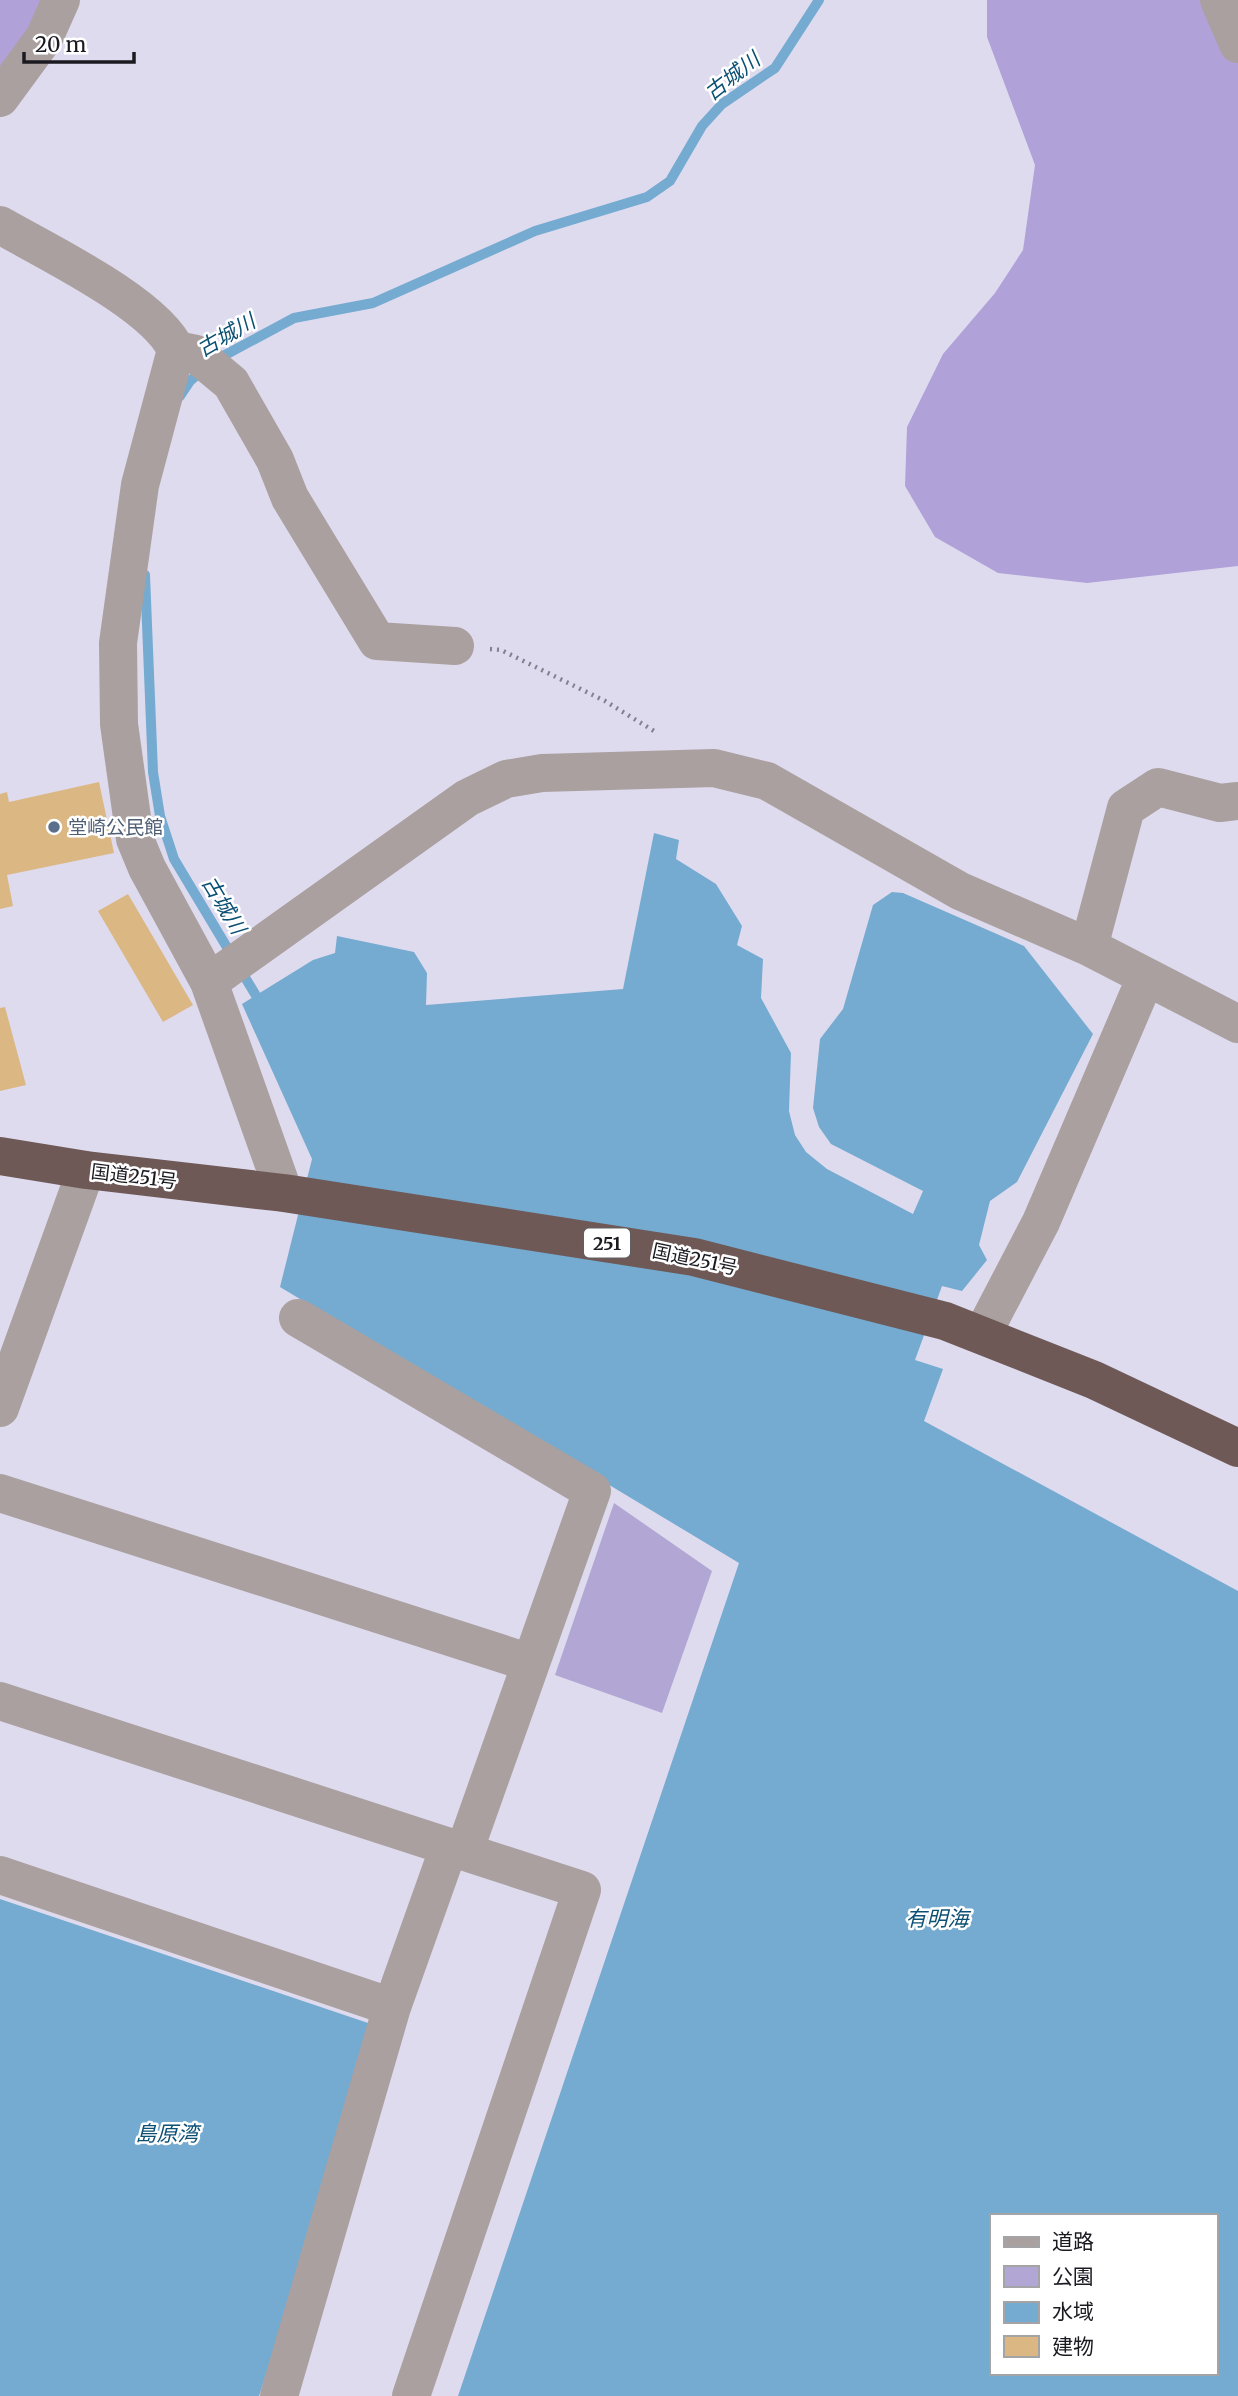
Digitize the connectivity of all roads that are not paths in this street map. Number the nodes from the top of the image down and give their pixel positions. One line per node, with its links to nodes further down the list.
1 (61, 0): 4 (street)
2 (1219, 0): 3 (street)
3 (1238, 44)
4 (0, 98)
5 (0, 225): 6 (street)
6 (197, 359): 7 (street); 10 (street)
7 (455, 646)
8 (1238, 801): 9 (street)
9 (1089, 947): 10 (street); 11 (street)
10 (223, 972): 15 (street)
11 (1145, 979): 12 (street); 17 (street)
12 (1238, 1024)
13 (0, 1156): 14 (highway, 国道251号 / 251)
14 (86, 1170): 15 (highway, 国道251号 / 251); 18 (street)
15 (290, 1194): 17 (highway, 国道251号 / 251)
16 (298, 1318): 21 (street)
17 (982, 1335): 19 (highway, 国道251号 / 251)
18 (0, 1408)
19 (1238, 1447)
20 (0, 1493): 21 (street)
21 (531, 1663): 23 (street)
22 (0, 1700): 23 (street)
23 (457, 1850): 25 (street); 27 (street)
24 (0, 1875): 25 (street)
25 (392, 2007): 26 (street)
26 (279, 2396)
27 (411, 2396)

